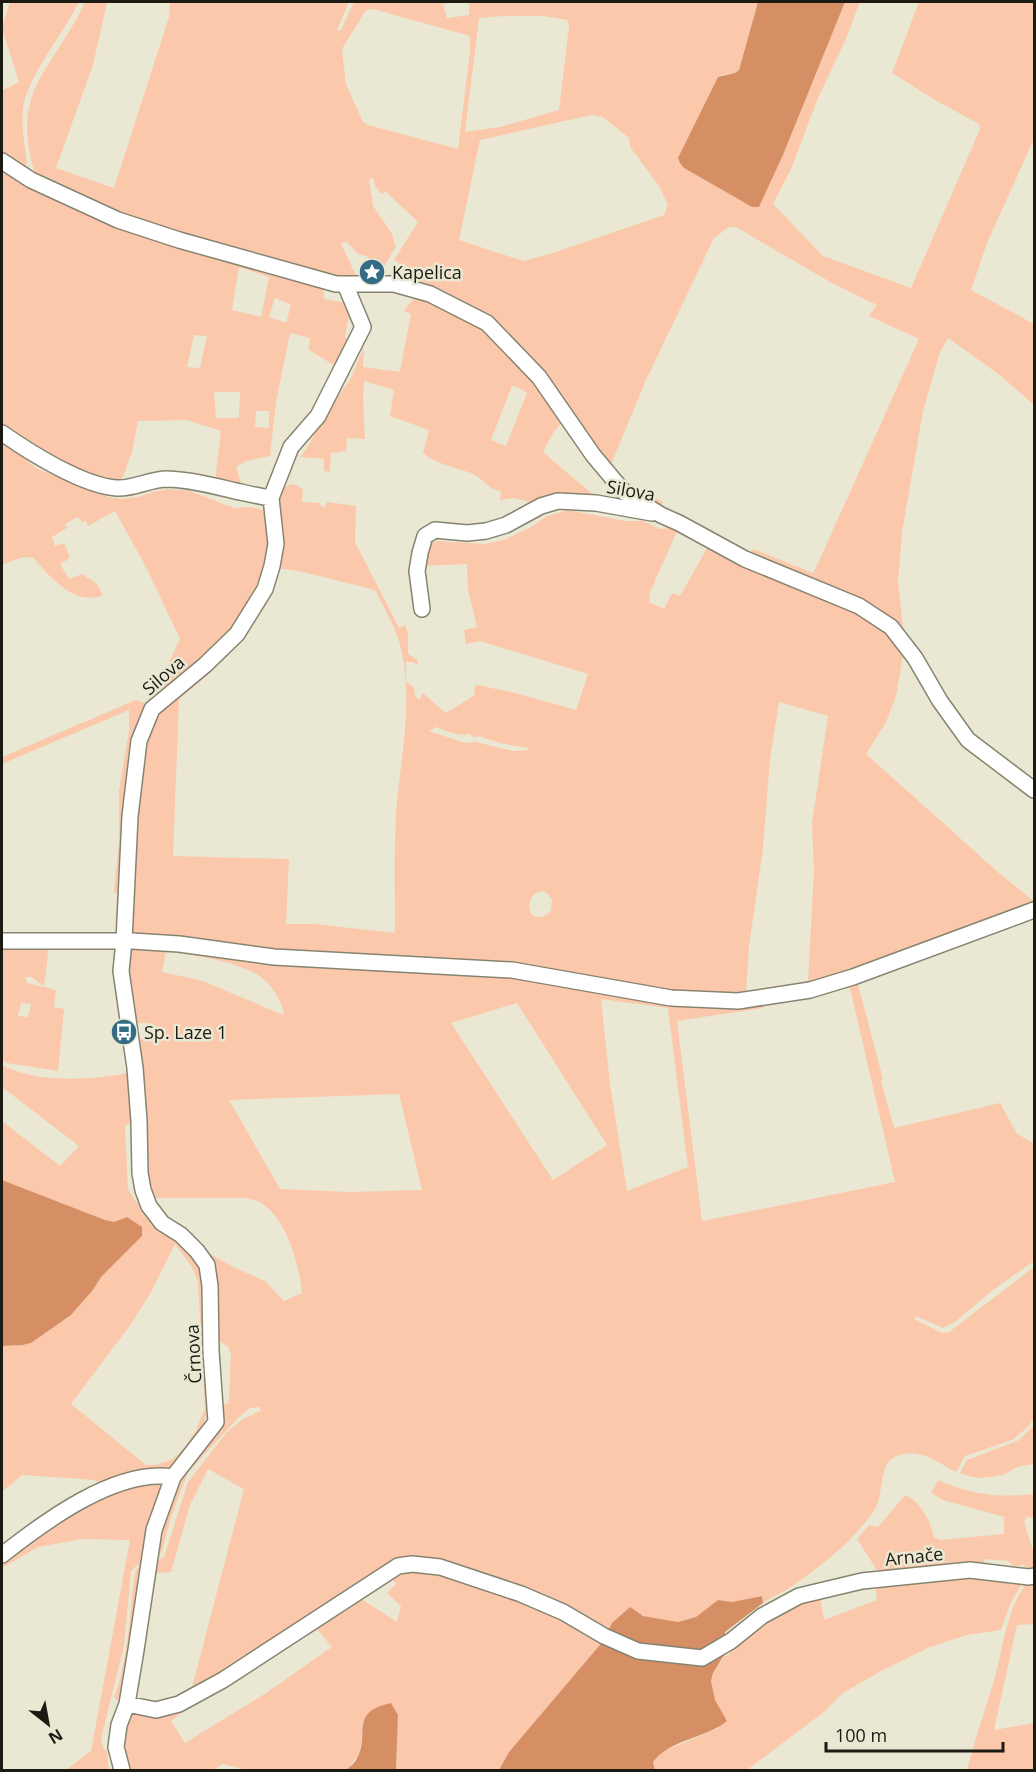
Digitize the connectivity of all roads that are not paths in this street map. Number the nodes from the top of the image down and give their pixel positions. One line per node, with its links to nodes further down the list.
1 (2, 161): 2 (street)
2 (345, 284): 4 (street, Silova); 5 (street)
3 (2, 433): 4 (street)
4 (271, 498): 10 (street, Silova)
5 (661, 515): 6 (street, Silova); 7 (street)
6 (422, 609)
7 (1035, 790)
8 (1035, 910): 10 (street)
9 (2, 941): 10 (street)
10 (124, 941): 11 (street, Črnova)
11 (173, 1477): 12 (street); 14 (street, Črnova)
12 (2, 1555)
13 (1035, 1576): 14 (street, Arnače)
14 (127, 1704): 15 (street, Črnova)
15 (122, 1770)

